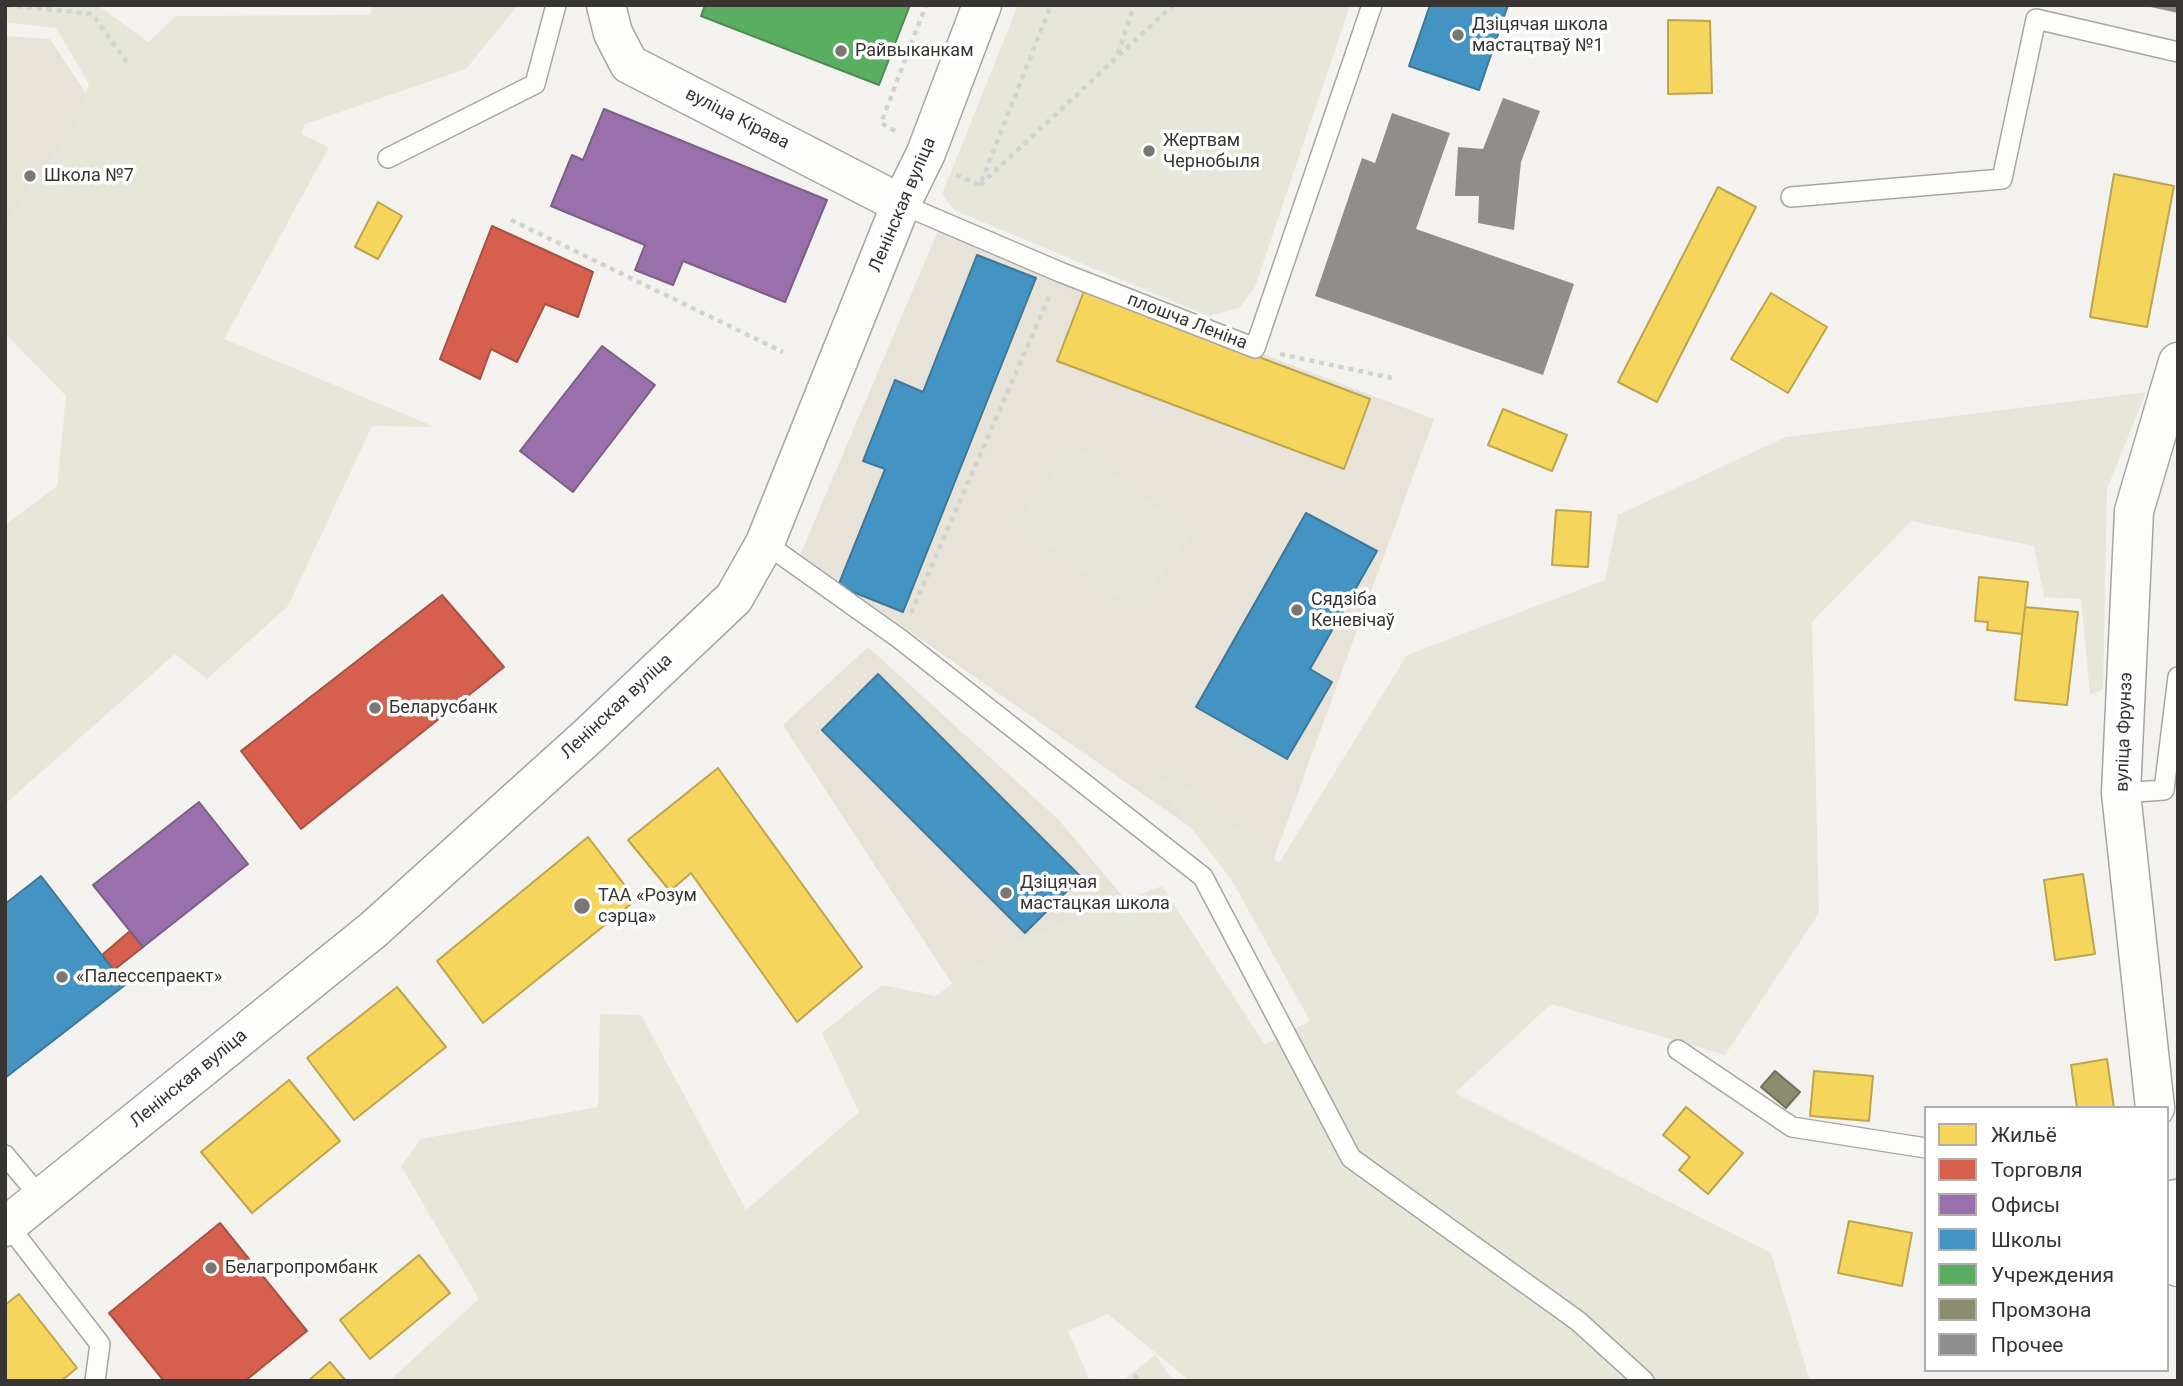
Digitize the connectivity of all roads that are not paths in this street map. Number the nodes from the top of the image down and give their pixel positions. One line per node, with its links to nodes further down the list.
1 (556, 5): 6 (lane)
2 (606, 5): 8 (main road, вуліца Кірава)
3 (982, 5): 8 (main road, Ленінская вуліца)
4 (1372, 5): 8 (lane, плошча Леніна)
5 (2178, 52): 7 (lane)
6 (387, 158)
7 (1791, 197)
8 (901, 204): 10 (main road, Ленінская вуліца)
9 (2178, 362): 12 (main road, вуліца Фрунзэ)
10 (765, 543): 17 (main road, Ленінская вуліца); 22 (lane)
11 (2178, 677): 12 (lane)
12 (2121, 793): 14 (main road, вуліца Фрунзэ)
13 (1678, 1050): 15 (lane)
14 (2155, 1106)
15 (1924, 1148)
16 (5, 1155): 17 (lane)
17 (41, 1198): 19 (main road, Ленінская вуліца)
18 (2169, 1221): 20 (main road)
19 (7, 1226): 21 (lane)
20 (2178, 1267)
21 (95, 1381)
22 (1644, 1381)

